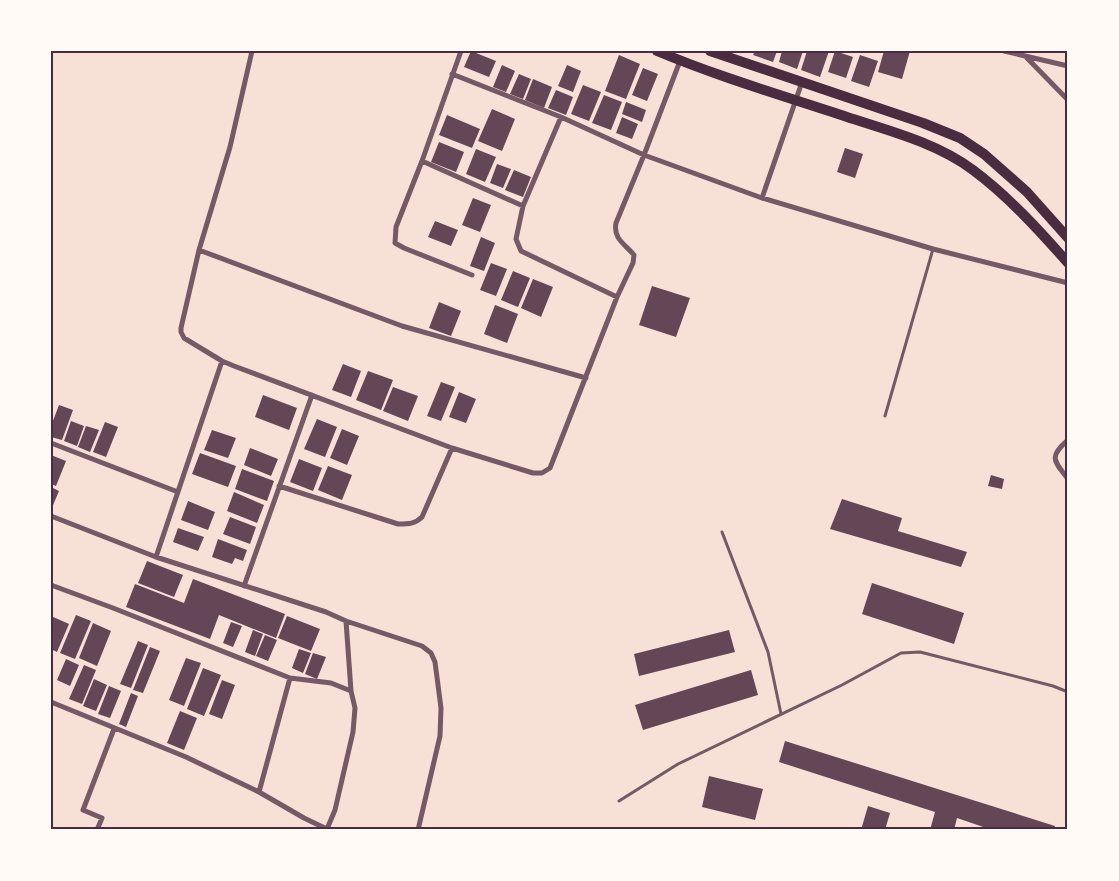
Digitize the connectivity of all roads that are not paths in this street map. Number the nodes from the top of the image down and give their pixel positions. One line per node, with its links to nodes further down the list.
1 (252, 51): 20 (street)
2 (460, 51): 9 (street)
3 (657, 51): 7 (main road)
4 (1004, 51): 6 (street)
5 (717, 52): 10 (main road)
6 (1026, 56): 8 (street); 12 (street)
7 (680, 61): 11 (main road); 14 (street)
8 (1068, 66)
9 (452, 74): 13 (street); 15 (street)
10 (802, 82): 11 (street); 18 (main road)
11 (797, 100): 16 (street); 21 (main road)
12 (1068, 100)
13 (561, 117): 14 (street); 17 (street)
14 (644, 155): 16 (street); 24 (street)
15 (422, 161): 17 (street); 22 (street)
16 (762, 198): 19 (street)
17 (523, 206): 24 (street)
18 (1068, 238)
19 (933, 249): 23 (street); 28 (lane)
20 (199, 250): 25 (street); 26 (street)
21 (1068, 263)
22 (472, 275)
23 (1068, 283)
24 (617, 297): 26 (street)
25 (222, 361): 27 (street); 34 (street)
26 (586, 378): 31 (street)
27 (312, 395): 31 (street); 33 (street)
28 (885, 416)
29 (1068, 440): 32 (street)
30 (51, 443): 34 (street)
31 (452, 448): 33 (street)
32 (1068, 479)
33 (280, 486): 39 (street)
34 (178, 492): 37 (street)
35 (51, 516): 37 (street)
36 (722, 532): 45 (lane)
37 (156, 557): 39 (street)
38 (51, 585): 41 (street)
39 (244, 586): 40 (street)
40 (346, 620): 42 (street); 51 (street)
41 (290, 678): 42 (street); 47 (street)
42 (351, 691): 49 (street)
43 (1068, 692): 45 (lane)
44 (51, 702): 46 (street)
45 (781, 714): 48 (lane)
46 (114, 729): 47 (street); 50 (street)
47 (258, 792): 49 (street)
48 (619, 801)
49 (328, 829)
50 (97, 830)
51 (418, 830)

